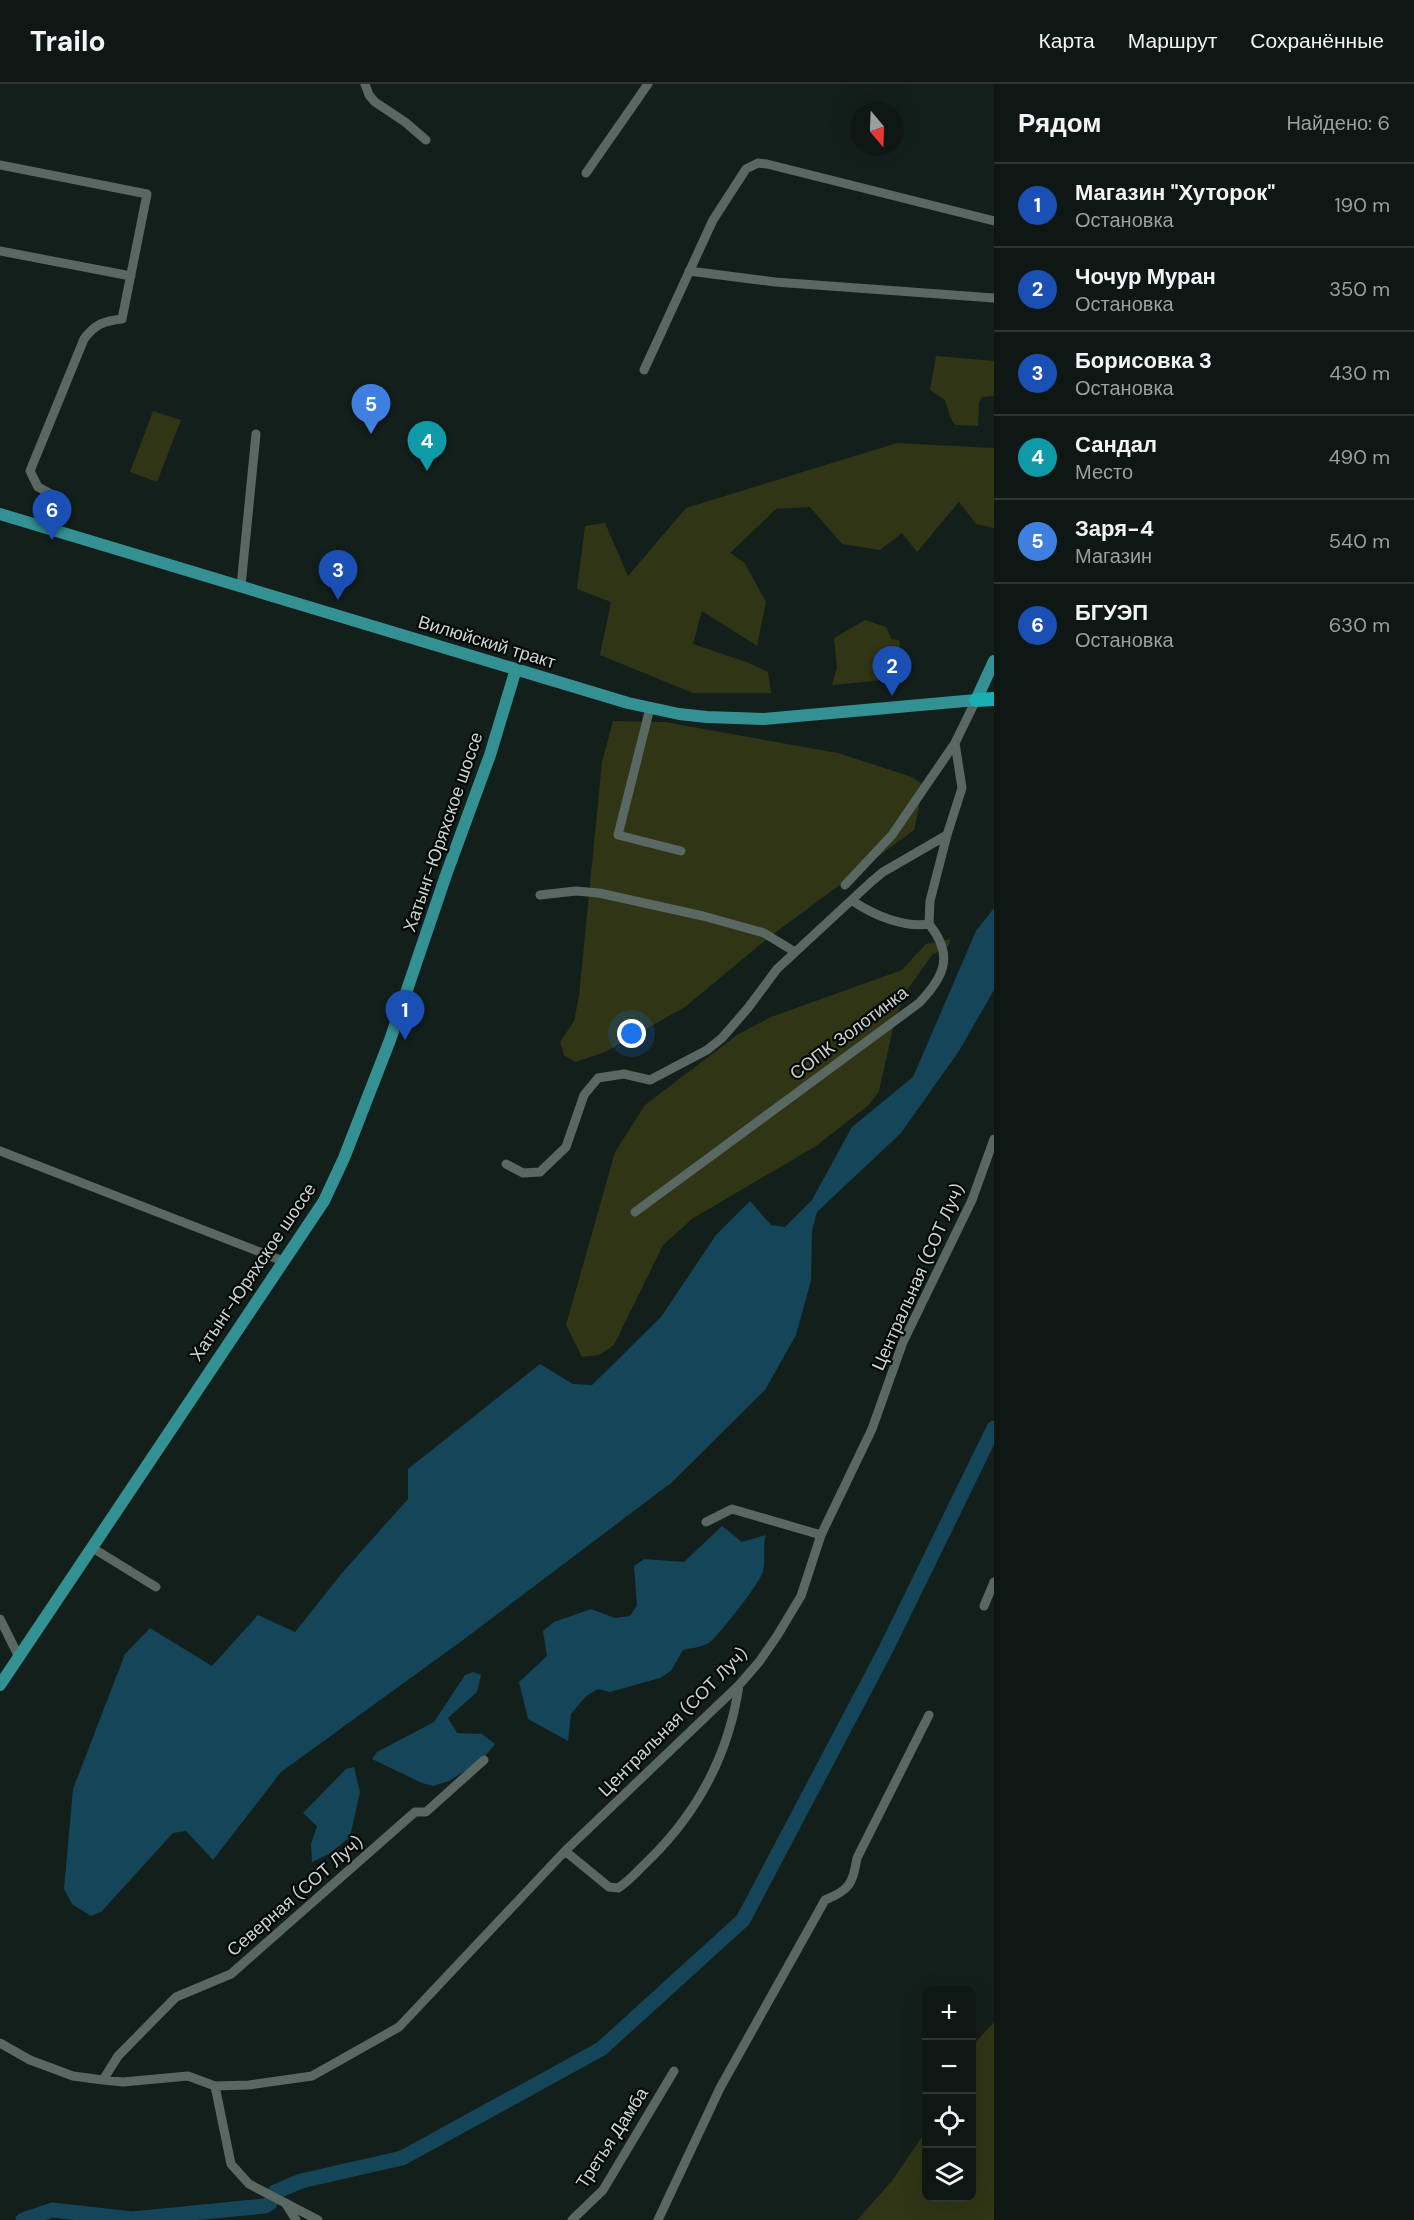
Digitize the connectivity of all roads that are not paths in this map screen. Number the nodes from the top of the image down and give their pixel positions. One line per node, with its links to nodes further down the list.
1 (365, 84): 3 (street)
2 (648, 84): 5 (street)
3 (426, 140)
4 (0, 165): 9 (street)
5 (586, 173)
6 (994, 221): 8 (street)
7 (0, 251): 9 (street)
8 (689, 271): 10 (street); 11 (street)
9 (131, 276): 14 (street)
10 (994, 298)
11 (644, 370)
12 (256, 434): 15 (street)
13 (0, 514): 14 (main road, Вилюйский тракт)
14 (45, 528): 15 (main road, Вилюйский тракт)
15 (241, 586): 17 (main road, Вилюйский тракт)
16 (994, 661): 19 (main road)
17 (516, 669): 20 (main road, Вилюйский тракт); 33 (main road, Хатынг-Юряхское шоссе)
18 (994, 699): 19 (highway)
19 (976, 700): 20 (main road, Вилюйский тракт); 21 (street)
20 (650, 708): 23 (street)
21 (955, 743): 22 (street); 24 (street)
22 (947, 835): 26 (street); 27 (street)
23 (681, 852)
24 (845, 885)
25 (540, 895): 28 (street)
26 (852, 901): 27 (street); 28 (street)
27 (929, 924): 32 (street, СОПК Золотинка)
28 (795, 952): 31 (street)
29 (994, 1139): 35 (street, Центральная (СОТ Луч))
30 (0, 1151): 33 (street)
31 (506, 1164)
32 (635, 1212)
33 (283, 1261): 36 (main road, Хатынг-Юряхское шоссе)
34 (706, 1522): 35 (street)
35 (821, 1535): 43 (street, Центральная (СОТ Луч))
36 (91, 1546): 38 (street); 41 (main road, Хатынг-Юряхское шоссе)
37 (994, 1582): 39 (street)
38 (156, 1587)
39 (984, 1606)
40 (0, 1619): 41 (street)
41 (18, 1655): 42 (main road, Хатынг-Юряхское шоссе)
42 (0, 1685)
43 (739, 1685): 46 (street, Центральная (СОТ Луч)); 46 (street)
44 (929, 1715): 55 (street)
45 (484, 1760): 49 (street, Северная (СОТ Луч))
46 (565, 1851): 50 (street, Центральная (СОТ Луч))
47 (0, 2043): 49 (street)
48 (674, 2071): 54 (street, Третья Дамба)
49 (103, 2080): 50 (street)
50 (215, 2086): 51 (street)
51 (285, 2203): 52 (street); 53 (street)
52 (296, 2220)
53 (318, 2220)
54 (572, 2220)
55 (658, 2220)

